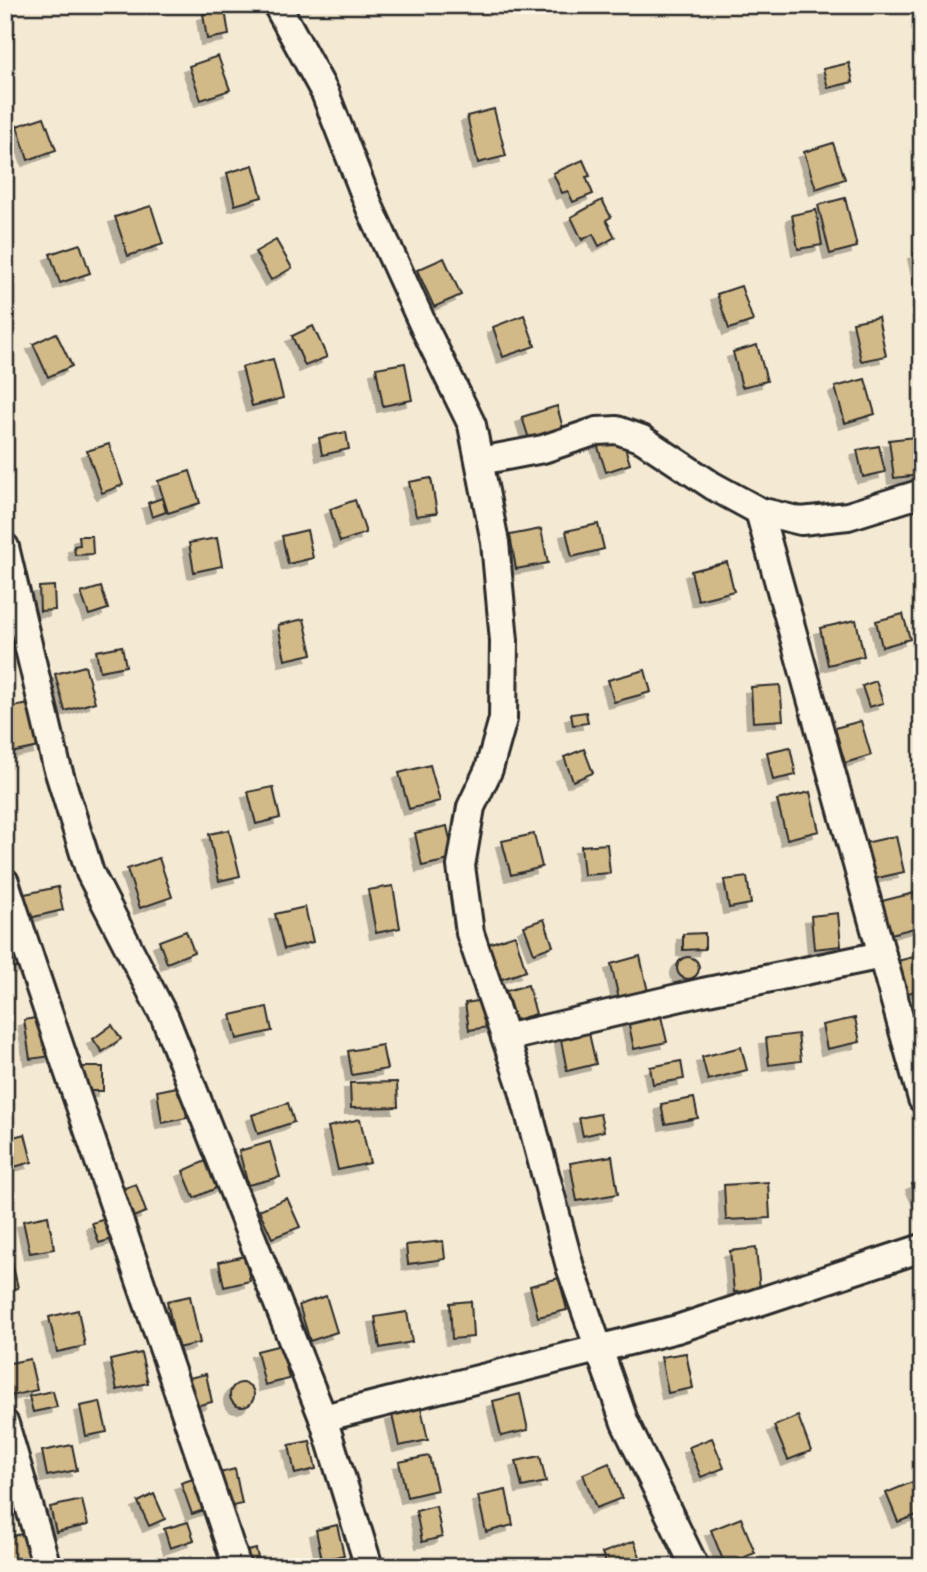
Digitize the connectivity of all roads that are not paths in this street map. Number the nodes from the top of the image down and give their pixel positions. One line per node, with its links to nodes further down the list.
1 (277, 5): 2 (street)
2 (480, 461): 4 (street); 8 (street)
3 (922, 494): 4 (street)
4 (760, 511): 7 (street)
5 (5, 547): 12 (street)
6 (5, 882): 15 (street)
7 (882, 956): 8 (street); 9 (street)
8 (505, 1038): 11 (street)
9 (922, 1099)
10 (922, 1248): 11 (street)
11 (599, 1349): 12 (street); 17 (street)
12 (323, 1418): 16 (street)
13 (5, 1424): 14 (street)
14 (47, 1567)
15 (237, 1567)
16 (369, 1567)
17 (695, 1567)

